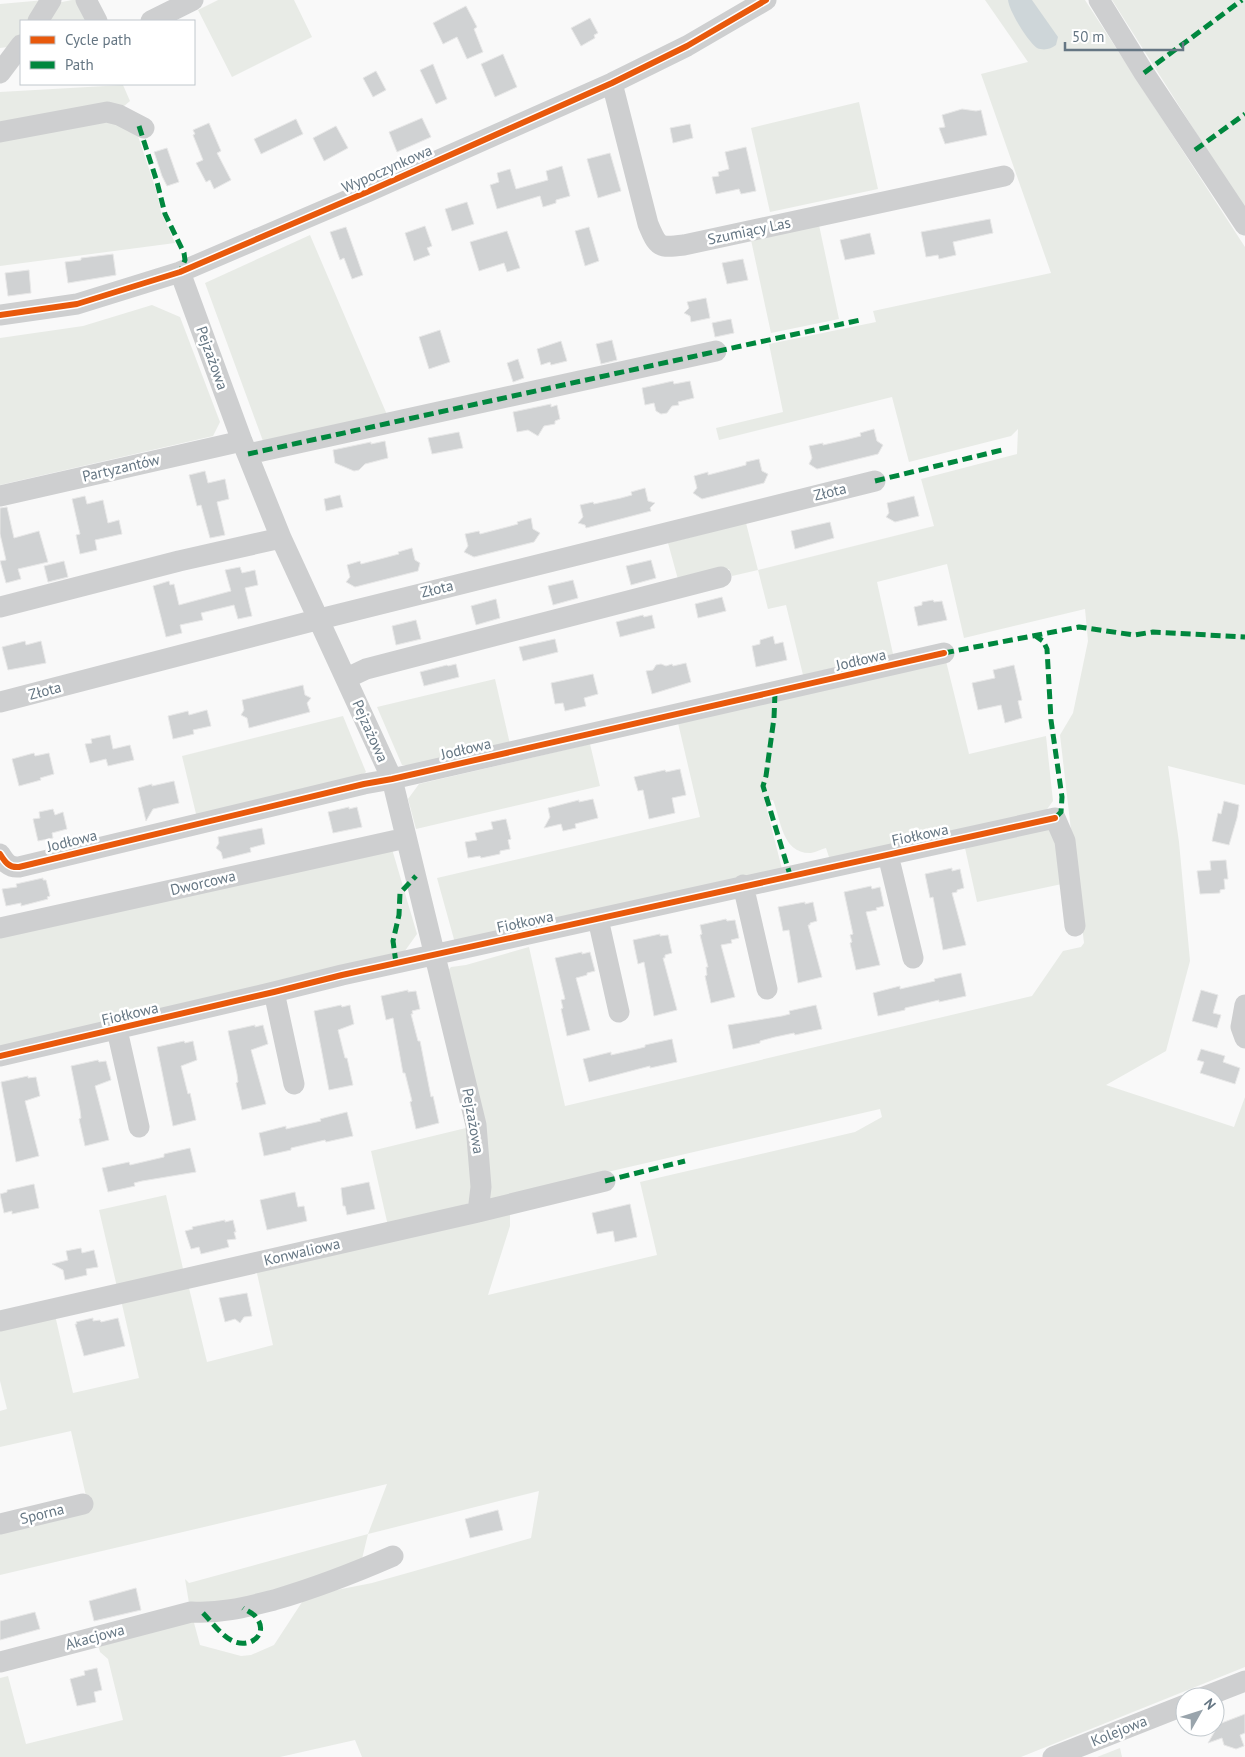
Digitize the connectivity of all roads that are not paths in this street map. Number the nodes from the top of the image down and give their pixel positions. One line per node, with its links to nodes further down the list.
1 (51, 0): 6 (street)
2 (86, 0): 7 (street)
3 (193, 0): 8 (street)
4 (766, 0): 11 (street, Wypoczynkowa)
5 (1098, 0): 15 (street)
6 (39, 20)
7 (96, 20)
8 (153, 20)
9 (20, 46): 10 (street)
10 (0, 73)
11 (612, 83): 14 (street, Szumiący Las); 16 (street, Wypoczynkowa)
12 (144, 128): 13 (street)
13 (0, 132)
14 (1004, 176)
15 (1245, 225)
16 (180, 272): 17 (street, Wypoczynkowa); 19 (street, Pejzażowa)
17 (0, 315)
18 (716, 351): 19 (street, Partyzantów)
19 (245, 447): 21 (street, Partyzantów); 22 (street, Pejzażowa)
20 (875, 481): 25 (street, Złota)
21 (0, 496)
22 (281, 538): 24 (street); 25 (street, Pejzażowa)
23 (721, 577): 27 (street)
24 (0, 606)
25 (320, 619): 27 (street, Pejzażowa); 28 (street, Złota)
26 (944, 653): 29 (street, Jodłowa)
27 (347, 678): 29 (street, Pejzażowa)
28 (0, 702)
29 (392, 779): 30 (street, Pejzażowa); 31 (street, Jodłowa)
30 (406, 838): 36 (street, Dworcowa); 37 (street, Pejzażowa)
31 (0, 854)
32 (888, 855): 33 (street, Fiołkowa); 35 (street, Fiołkowa); 38 (street)
33 (743, 885): 34 (street, Fiołkowa); 39 (street)
34 (598, 920): 37 (street, Fiołkowa); 42 (street)
35 (1075, 926)
36 (0, 928)
37 (436, 954): 40 (street, Fiołkowa); 49 (street, Pejzażowa)
38 (913, 958)
39 (767, 989)
40 (274, 992): 43 (street, Fiołkowa); 46 (street)
41 (1245, 1004): 44 (street)
42 (619, 1012)
43 (117, 1030): 45 (street, Fiołkowa); 47 (street)
44 (1245, 1038)
45 (0, 1056)
46 (294, 1084)
47 (139, 1128)
48 (605, 1181): 49 (street, Konwaliowa)
49 (478, 1212): 50 (street, Konwaliowa)
50 (0, 1321)
51 (83, 1504): 52 (street, Sporna)
52 (0, 1524)
53 (393, 1556): 54 (street, Akacjowa)
54 (0, 1662)
55 (1245, 1681): 56 (street)
56 (1225, 1689)
57 (1175, 1709): 58 (street, Kolejowa)
58 (1053, 1757)

